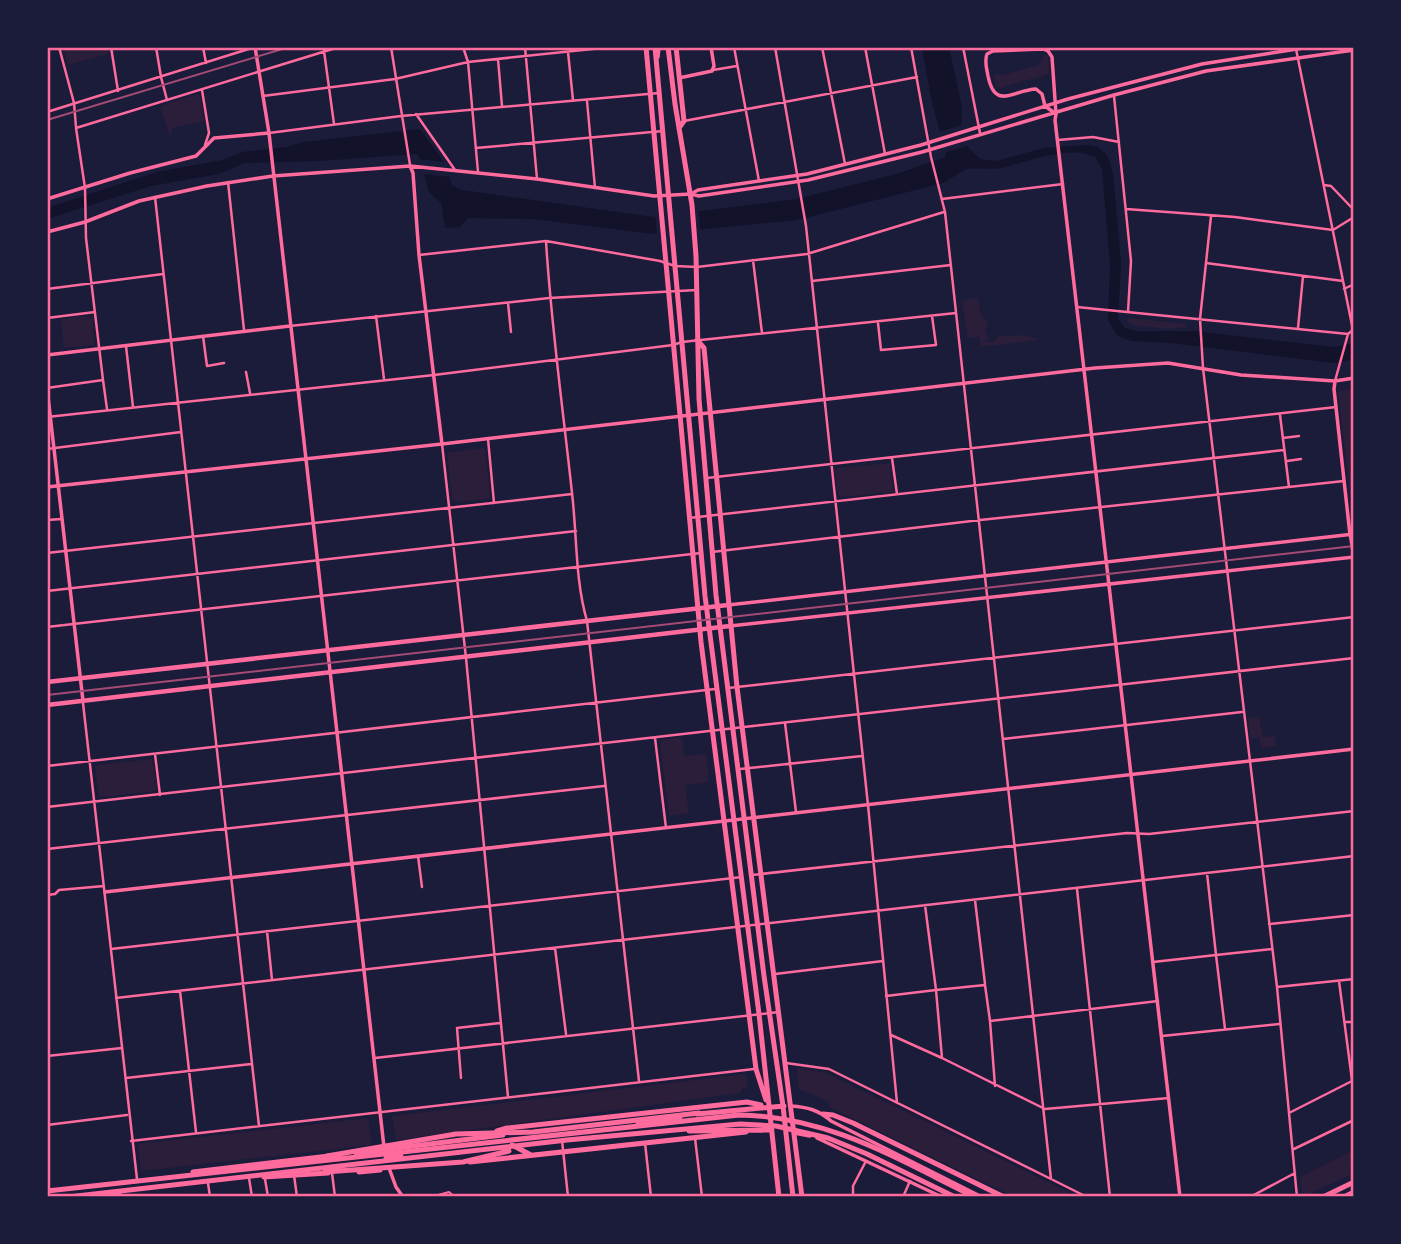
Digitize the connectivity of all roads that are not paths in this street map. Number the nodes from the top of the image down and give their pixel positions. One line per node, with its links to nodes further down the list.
1 (59, 47): 55 (street)
2 (111, 47): 45 (street)
3 (156, 47): 37 (street)
4 (203, 47): 33 (street)
5 (255, 47): 33 (street); 36 (street)
6 (339, 47): 23 (street)
7 (391, 47): 40 (street)
8 (463, 47): 32 (street)
9 (525, 47): 29 (street)
10 (612, 47): 24 (street)
11 (646, 47): 46 (highway)
12 (657, 47): 47 (highway)
13 (668, 47): 41 (highway)
14 (677, 47): 39 (highway)
15 (711, 47): 35 (street)
16 (734, 47): 34 (street)
17 (775, 47): 54 (street)
18 (822, 47): 48 (street)
19 (865, 47): 42 (street)
20 (911, 47): 38 (street)
21 (963, 47): 68 (street)
22 (1310, 47): 25 (street)
23 (329, 48): 27 (street)
24 (595, 48): 28 (street)
25 (1296, 49): 30 (street); 56 (street)
26 (1354, 50): 30 (street)
27 (324, 51): 36 (street); 43 (street)
28 (568, 52): 29 (street); 53 (street)
29 (526, 56): 31 (street); 57 (street)
30 (1298, 58): 49 (street); 95 (street)
31 (498, 59): 32 (street); 58 (street)
32 (468, 62): 40 (street); 60 (street)
33 (206, 63): 37 (street)
34 (737, 66): 35 (street); 61 (street)
35 (713, 70): 39 (street)
36 (258, 73): 44 (street); 50 (street)
37 (160, 77): 45 (street); 52 (street)
38 (917, 77): 42 (street); 79 (street)
39 (679, 78): 41 (highway); 66 (highway)
40 (396, 79): 43 (street); 65 (street)
41 (671, 79): 70 (highway)
42 (872, 85): 48 (street); 83 (street)
43 (330, 89): 50 (street); 67 (street)
44 (202, 90): 52 (street); 80 (street)
45 (118, 91): 55 (street)
46 (651, 93): 47 (street); 51 (street); 72 (highway)
47 (659, 93): 71 (highway)
48 (831, 93): 54 (street); 84 (street)
49 (1114, 95): 64 (street); 77 (street)
50 (263, 96): 73 (street)
51 (587, 99): 53 (street); 75 (street)
52 (167, 100): 69 (street)
53 (573, 100): 57 (street)
54 (785, 102): 61 (street); 89 (street)
55 (74, 103): 62 (street); 69 (street)
56 (1055, 103): 59 (street); 59 (street); 64 (street)
57 (530, 104): 58 (street); 78 (street)
58 (502, 106): 60 (street)
59 (1045, 106): 64 (street); 68 (street)
60 (473, 109): 63 (street); 81 (street)
61 (745, 110): 66 (street); 91 (street)
62 (47, 111)
63 (416, 114): 65 (street); 86 (street)
64 (1056, 114): 74 (street); 76 (street)
65 (401, 116): 67 (street); 85 (street)
66 (684, 121): 70 (highway)
67 (335, 124): 73 (street)
68 (979, 127): 74 (street); 79 (street)
69 (76, 128): 96 (street)
70 (679, 128): 98 (highway)
71 (663, 131): 72 (street); 99 (highway)
72 (654, 132): 75 (street); 100 (highway)
73 (268, 133): 80 (street); 88 (street)
74 (981, 134): 82 (street)
75 (591, 138): 78 (street); 97 (street)
76 (1058, 142): 77 (street); 94 (street)
77 (1119, 142): 105 (street)
78 (534, 143): 81 (street); 90 (street)
79 (928, 143): 82 (street); 83 (street)
80 (204, 147): 96 (street)
81 (476, 148): 87 (street)
82 (930, 150): 93 (street); 103 (street)
83 (885, 153): 84 (street)
84 (845, 164): 89 (street)
85 (410, 166): 86 (street); 88 (street); 114 (street)
86 (455, 170): 87 (street)
87 (478, 172): 90 (street)
88 (273, 176): 92 (street); 144 (street)
89 (798, 176): 91 (street); 93 (street)
90 (537, 179): 97 (street)
91 (759, 181): 98 (street)
92 (228, 182): 101 (street); 148 (street)
93 (799, 182): 98 (street); 113 (street)
94 (1063, 184): 103 (street); 134 (street)
95 (1324, 186): 104 (street); 110 (street)
96 (85, 188): 102 (street); 109 (street)
97 (595, 188): 100 (street)
98 (691, 194): 99 (street); 120 (highway)
99 (668, 195): 100 (street); 119 (highway)
100 (660, 196): 117 (highway)
101 (155, 197): 109 (street); 121 (street)
102 (47, 199)
103 (942, 199): 106 (street)
104 (1352, 208)
105 (1125, 209): 107 (street); 137 (street)
106 (945, 212): 113 (street); 118 (street)
107 (1211, 216): 110 (street); 116 (street)
108 (1354, 218): 110 (street)
109 (85, 222): 111 (street); 125 (street)
110 (1333, 230): 124 (street)
111 (47, 232)
112 (546, 241): 114 (street); 117 (street); 132 (street)
113 (807, 254): 115 (street); 123 (street)
114 (419, 255): 136 (street)
115 (753, 260): 120 (street); 150 (street)
116 (1206, 263): 122 (street); 142 (street)
117 (667, 264): 119 (street); 129 (highway)
118 (951, 265): 123 (street); 138 (street)
119 (675, 266): 120 (street); 129 (highway); 130 (highway)
120 (696, 267): 131 (highway)
121 (163, 274): 125 (street); 153 (street)
122 (1303, 276): 124 (street); 146 (street)
123 (811, 281): 145 (street)
124 (1343, 281): 128 (street)
125 (91, 283): 127 (street); 135 (street)
126 (1354, 284): 128 (street)
127 (47, 289)
128 (1345, 289): 147 (street)
129 (669, 290): 130 (street); 132 (street); 156 (highway)
130 (677, 290): 131 (street); 155 (highway)
131 (697, 290): 154 (highway)
132 (549, 298): 133 (street); 160 (street)
133 (508, 303): 136 (street); 149 (street)
134 (1077, 307): 137 (street); 163 (street)
135 (95, 312): 141 (street); 158 (street)
136 (426, 312): 139 (street); 165 (street)
137 (1128, 312): 142 (street)
138 (956, 313): 140 (street); 170 (street)
139 (376, 316): 144 (street); 167 (street)
140 (932, 316): 143 (street); 143 (street)
141 (47, 318)
142 (1200, 319): 146 (street); 162 (street)
143 (878, 321): 145 (street)
144 (290, 326): 148 (street); 172 (street)
145 (818, 327): 150 (street); 174 (street)
146 (1297, 329): 152 (street)
147 (1353, 329): 152 (street)
148 (244, 330): 151 (street)
149 (511, 332)
150 (762, 333): 154 (street)
151 (203, 336): 153 (street); 161 (street)
152 (1348, 336): 169 (street)
153 (170, 340): 157 (street); 175 (street)
154 (697, 340): 155 (street); 179 (highway); 180 (highway)
155 (682, 342): 156 (street); 181 (highway)
156 (673, 345): 160 (street); 182 (highway)
157 (126, 346): 158 (street); 176 (street)
158 (100, 349): 159 (street); 168 (street)
159 (47, 355)
160 (558, 358): 165 (street); 186 (street)
161 (225, 363)
162 (1203, 368): 163 (street); 169 (street); 185 (street)
163 (1084, 369): 170 (street); 188 (street)
164 (246, 372): 173 (street)
165 (434, 374): 167 (street); 192 (street)
166 (1354, 377): 169 (street)
167 (384, 379): 172 (street)
168 (103, 380): 171 (street); 178 (street)
169 (1335, 381): 177 (street)
170 (964, 383): 174 (street); 193 (street)
171 (47, 388): 184 (street)
172 (297, 388): 173 (street); 197 (street)
173 (250, 394): 175 (street)
174 (825, 398): 179 (street); 202 (street)
175 (177, 402): 176 (street); 187 (street)
176 (133, 407): 178 (street)
177 (1336, 407): 183 (street); 207 (street)
178 (107, 409): 184 (street)
179 (710, 412): 180 (street); 205 (highway)
180 (701, 413): 181 (street); 206 (highway)
181 (688, 414): 182 (street); 222 (highway)
182 (680, 415): 186 (street); 221 (highway)
183 (1280, 415): 185 (street); 190 (street)
184 (49, 416): 194 (street)
185 (1209, 422): 188 (street); 199 (street)
186 (565, 428): 191 (street); 212 (street)
187 (181, 432): 194 (street); 203 (street)
188 (1092, 434): 193 (street); 204 (street)
189 (1299, 436): 190 (street)
190 (1283, 438): 196 (street)
191 (488, 439): 192 (street); 216 (street)
192 (442, 444): 197 (street); 218 (street)
193 (972, 447): 198 (street); 208 (street)
194 (54, 448): 195 (street); 209 (street)
195 (47, 449)
196 (1284, 450): 199 (street); 201 (street)
197 (306, 457): 203 (street); 226 (street)
198 (892, 458): 202 (street); 213 (street)
199 (1213, 458): 204 (street); 214 (street)
200 (1301, 459): 201 (street)
201 (1286, 461): 211 (street)
202 (831, 464): 205 (street); 215 (street)
203 (186, 470): 209 (street); 229 (street)
204 (1096, 471): 208 (street); 217 (street)
205 (716, 477): 206 (street); 219 (highway)
206 (707, 478): 220 (highway)
207 (1344, 481): 211 (street); 228 (street)
208 (976, 484): 213 (street); 225 (street)
209 (59, 486): 210 (street); 223 (street)
210 (47, 487)
211 (1289, 487): 214 (street)
212 (572, 494): 216 (street); 227 (street)
213 (897, 494): 215 (street)
214 (1217, 495): 217 (street); 232 (street)
215 (834, 501): 219 (street); 230 (street)
216 (494, 503): 218 (street)
217 (1100, 508): 225 (street); 241 (street)
218 (448, 509): 226 (street); 231 (street)
219 (719, 514): 220 (street); 234 (highway)
220 (710, 516): 222 (street); 235 (highway)
221 (689, 517): 222 (street); 238 (highway)
222 (698, 517): 237 (highway)
223 (62, 519): 224 (street); 233 (street)
224 (47, 520)
225 (980, 520): 230 (street); 245 (street)
226 (313, 525): 229 (street); 240 (street)
227 (576, 531): 231 (street); 242 (street)
228 (1352, 535): 232 (street); 239 (street)
229 (193, 537): 233 (street); 244 (street)
230 (838, 537): 234 (street); 250 (street)
231 (452, 545): 240 (street); 246 (street)
232 (1223, 549): 241 (street); 243 (street)
233 (66, 551): 236 (street); 248 (street)
234 (722, 551): 235 (street); 253 (highway)
235 (712, 552): 254 (highway)
236 (47, 553)
237 (701, 553): 238 (street); 255 (highway)
238 (693, 554): 242 (street); 256 (highway)
239 (1354, 558): 243 (street)
240 (317, 560): 244 (street); 251 (street)
241 (1107, 563): 245 (street); 247 (street)
242 (579, 568): 246 (street); 260 (street)
243 (1226, 571): 247 (street); 267 (street)
244 (197, 575): 248 (street); 257 (street)
245 (986, 576): 250 (street); 252 (street)
246 (457, 581): 251 (street); 268 (street)
247 (1109, 585): 252 (street); 270 (street)
248 (69, 588): 249 (street); 261 (street)
249 (47, 591)
250 (845, 591): 253 (street); 258 (street)
251 (322, 598): 257 (street); 271 (street)
252 (988, 598): 258 (street); 273 (street)
253 (729, 605): 254 (main road); 262 (highway)
254 (718, 606): 255 (main road); 263 (highway)
255 (707, 607): 256 (main road); 265 (highway)
256 (698, 608): 260 (main road); 266 (highway)
257 (202, 610): 261 (street); 275 (street)
258 (846, 613): 262 (street); 278 (street)
259 (1354, 617): 267 (street)
260 (587, 621): 268 (main road); 269 (street)
261 (74, 625): 264 (street); 279 (street)
262 (730, 626): 263 (main road); 283 (highway)
263 (720, 627): 265 (main road); 284 (highway)
264 (47, 628)
265 (711, 629): 266 (main road); 285 (highway)
266 (700, 630): 269 (main road); 286 (highway)
267 (1233, 631): 270 (street); 276 (street)
268 (463, 635): 271 (main road); 272 (street)
269 (590, 642): 272 (main road); 289 (street)
270 (1115, 644): 273 (street); 281 (street)
271 (328, 650): 275 (main road); 277 (street)
272 (466, 658): 277 (main road); 293 (street)
273 (995, 658): 278 (street); 287 (street)
274 (1354, 658): 276 (street)
275 (207, 664): 279 (main road); 282 (street)
276 (1238, 671): 281 (street); 291 (street)
277 (331, 672): 282 (main road); 300 (street)
278 (853, 674): 283 (street); 292 (street)
279 (81, 678): 280 (main road); 288 (street)
280 (47, 682)
281 (1120, 684): 287 (street); 295 (street)
282 (210, 686): 288 (main road); 304 (street)
283 (737, 687): 284 (street); 296 (highway)
284 (728, 688): 297 (highway)
285 (718, 689): 286 (street); 298 (highway)
286 (708, 690): 289 (street); 299 (highway)
287 (999, 698): 292 (street); 302 (street)
288 (83, 701): 290 (main road); 310 (street)
289 (596, 703): 293 (street); 303 (street)
290 (47, 705)
291 (1242, 712): 295 (street); 309 (street)
292 (858, 715): 294 (street); 307 (street)
293 (471, 717): 300 (street); 308 (street)
294 (785, 723): 296 (street); 311 (street)
295 (1125, 725): 302 (street); 316 (street)
296 (743, 727): 297 (street); 313 (highway)
297 (733, 728): 298 (street); 314 (highway)
298 (723, 730): 299 (street); 330 (highway)
299 (713, 731): 301 (street); 331 (highway)
300 (337, 733): 304 (street); 315 (street)
301 (656, 738): 303 (street); 334 (street)
302 (1003, 739): 319 (street)
303 (601, 744): 308 (street); 317 (street)
304 (217, 747): 306 (street); 318 (street)
305 (1354, 749): 309 (street)
306 (155, 754): 310 (street); 320 (street)
307 (862, 756): 311 (street); 323 (street)
308 (475, 758): 315 (street); 321 (street)
309 (1248, 761): 316 (street); 332 (street)
310 (90, 762): 312 (street); 322 (street)
311 (790, 763): 313 (street); 326 (street)
312 (47, 766)
313 (747, 768): 314 (street); 328 (highway)
314 (738, 769): 329 (highway)
315 (341, 773): 318 (street); 327 (street)
316 (1131, 775): 319 (street); 336 (street)
317 (605, 786): 321 (street); 335 (street)
318 (222, 787): 320 (street); 333 (street)
319 (1009, 788): 323 (street); 338 (street)
320 (160, 795): 322 (street)
321 (479, 799): 327 (street); 340 (street)
322 (95, 801): 324 (street); 337 (street)
323 (868, 805): 326 (street); 343 (street)
324 (47, 807)
325 (1354, 811): 332 (street)
326 (796, 812): 328 (street)
327 (346, 815): 333 (street); 344 (street)
328 (754, 818): 329 (street); 347 (highway)
329 (745, 819): 330 (street); 348 (highway)
330 (735, 820): 331 (street); 349 (highway)
331 (725, 821): 334 (street); 351 (highway)
332 (1255, 821): 336 (street); 345 (street)
333 (226, 828): 337 (street); 350 (street)
334 (666, 828): 335 (street)
335 (612, 834): 340 (street); 356 (street)
336 (1138, 834): 338 (street); 352 (street)
337 (99, 843): 339 (street); 353 (street)
338 (1015, 846): 343 (street); 359 (street)
339 (47, 849)
340 (484, 849): 341 (street); 361 (street)
341 (418, 856): 344 (street); 354 (street)
342 (1354, 856): 345 (street)
343 (872, 862): 347 (street); 363 (street)
344 (351, 864): 350 (street); 365 (street)
345 (1261, 866): 346 (street); 368 (street)
346 (1207, 873): 352 (street); 378 (street)
347 (760, 874): 348 (street); 366 (highway)
348 (752, 875): 367 (highway)
349 (741, 877): 351 (street); 369 (highway)
350 (232, 878): 357 (street); 372 (street)
351 (732, 878): 356 (street); 370 (highway)
352 (1143, 880): 355 (street); 380 (street)
353 (104, 886): 357 (street); 358 (street)
354 (422, 887)
355 (1077, 889): 359 (street); 394 (street)
356 (617, 891): 361 (street); 373 (street)
357 (105, 892): 375 (street)
358 (47, 895)
359 (1020, 895): 360 (street); 399 (street)
360 (975, 900): 362 (street); 387 (street)
361 (489, 905): 365 (street); 377 (street)
362 (925, 905): 363 (street); 389 (street)
363 (878, 910): 366 (street); 379 (street)
364 (1354, 915): 368 (street)
365 (358, 920): 371 (street); 381 (street)
366 (768, 923): 367 (street); 382 (highway)
367 (758, 924): 369 (street); 396 (highway)
368 (1269, 924): 376 (street)
369 (747, 925): 370 (street); 397 (highway)
370 (738, 926): 373 (street); 398 (highway)
371 (267, 931): 372 (street); 384 (street)
372 (238, 934): 375 (street); 386 (street)
373 (623, 938): 374 (street); 405 (street)
374 (555, 947): 377 (street); 407 (street)
375 (111, 949): 392 (street)
376 (1272, 949): 378 (street); 388 (street)
377 (494, 954): 381 (street); 402 (street)
378 (1216, 955): 380 (street); 406 (street)
379 (883, 961): 382 (street); 391 (street)
380 (1153, 962): 393 (street)
381 (364, 970): 384 (street); 414 (street)
382 (774, 975): 395 (highway)
383 (1354, 979): 385 (street)
384 (272, 980): 386 (street)
385 (1339, 981): 388 (street); 403 (street)
386 (243, 983): 390 (street); 416 (street)
387 (985, 985): 389 (street); 400 (street)
388 (1277, 987): 404 (street)
389 (936, 990): 391 (street); 415 (street)
390 (180, 991): 392 (street); 419 (street)
391 (886, 996): 408 (street)
392 (116, 998): 411 (street)
393 (1158, 1001): 394 (street); 409 (street)
394 (1090, 1009): 399 (street); 428 (street)
395 (779, 1012): 396 (street); 417 (highway)
396 (770, 1013): 397 (street); 429 (highway)
397 (759, 1014): 398 (street); 431 (highway)
398 (750, 1016): 405 (street); 418 (highway)
399 (1033, 1016): 400 (street); 432 (street)
400 (990, 1021): 424 (street)
401 (1354, 1021): 403 (street)
402 (500, 1023): 410 (street); 412 (street)
403 (1345, 1023): 422 (street)
404 (1279, 1024): 406 (street); 435 (street)
405 (634, 1028): 407 (street); 423 (street)
406 (1225, 1029): 409 (street)
407 (566, 1035): 410 (street)
408 (891, 1035): 415 (street); 427 (street)
409 (1162, 1036): 426 (street)
410 (502, 1044): 412 (street); 425 (street)
411 (122, 1048): 413 (street); 420 (street)
412 (458, 1049): 414 (street); 421 (street)
413 (47, 1056)
414 (374, 1058): 433 (street)
415 (942, 1058): 424 (street)
416 (252, 1063): 419 (street); 440 (street)
417 (786, 1063): 427 (street); 430 (highway)
418 (756, 1069): 423 (street); 431 (highway)
419 (189, 1071): 420 (street); 443 (street)
420 (125, 1078): 437 (street)
421 (461, 1078)
422 (1353, 1080): 435 (street)
423 (639, 1081): 425 (street)
424 (995, 1086): 432 (street)
425 (508, 1097): 433 (street)
426 (1169, 1098): 428 (street); 498 (street)
427 (897, 1103): 464 (street)
428 (1101, 1105): 432 (street); 497 (street)
429 (783, 1106): 430 (highway); 431 (highway); 444 (highway)
430 (791, 1106): 436 (street); 445 (highway)
431 (768, 1107): 434 (highway); 441 (highway); 442 (highway)
432 (1045, 1109): 464 (street)
433 (381, 1112): 440 (street); 449 (street)
434 (699, 1113): 441 (highway); 455 (highway)
435 (1289, 1113): 450 (street)
436 (823, 1114): 494 (street); 495 (highway)
437 (129, 1115): 439 (street); 447 (street)
438 (1354, 1120): 450 (street)
439 (47, 1125)
440 (259, 1126): 443 (street)
441 (561, 1126): 449 (highway); 451 (street)
442 (773, 1128): 444 (highway); 446 (highway); 459 (highway); 459 (highway); 486 (highway); 492 (highway)
443 (196, 1132): 447 (street)
444 (786, 1132): 445 (highway); 487 (highway)
445 (794, 1133): 454 (street); 488 (highway)
446 (695, 1138): 448 (highway); 485 (street)
447 (131, 1141): 463 (street)
448 (645, 1143): 451 (highway); 484 (street)
449 (385, 1150): 453 (street); 463 (highway)
450 (1293, 1150): 458 (street)
451 (564, 1153): 452 (highway); 483 (street)
452 (531, 1155): 453 (highway); 456 (highway)
453 (386, 1158): 456 (street)
454 (867, 1160): 465 (street); 489 (street)
455 (298, 1162): 469 (highway); 493 (highway)
456 (389, 1170): 457 (highway); 480 (street)
457 (332, 1173): 460 (highway); 479 (street)
458 (1295, 1173): 499 (street); 500 (street)
459 (276, 1174): 473 (highway)
460 (295, 1175): 461 (highway); 478 (street)
461 (265, 1177): 462 (highway); 477 (street)
462 (249, 1178): 466 (highway); 476 (street)
463 (137, 1179): 468 (highway)
464 (1051, 1179): 496 (street)
465 (910, 1181): 490 (street); 491 (street)
466 (208, 1182): 471 (highway); 475 (street)
467 (1354, 1182): 501 (highway)
468 (58, 1188): 469 (highway); 472 (street)
469 (47, 1190)
470 (1354, 1191): 502 (highway)
471 (105, 1196): 474 (highway)
472 (59, 1197)
473 (68, 1197)
474 (95, 1197)
475 (210, 1197)
476 (251, 1197)
477 (268, 1197)
478 (297, 1197)
479 (335, 1197)
480 (403, 1197)
481 (431, 1197): 482 (lane)
482 (455, 1197)
483 (568, 1197)
484 (650, 1197)
485 (702, 1197)
486 (779, 1197)
487 (793, 1197)
488 (802, 1197)
489 (853, 1197)
490 (903, 1197)
491 (942, 1197)
492 (955, 1197)
493 (975, 1197)
494 (982, 1197)
495 (1004, 1197)
496 (1087, 1197)
497 (1110, 1197)
498 (1180, 1197)
499 (1250, 1197)
500 (1297, 1197)
501 (1323, 1197)
502 (1343, 1197)

